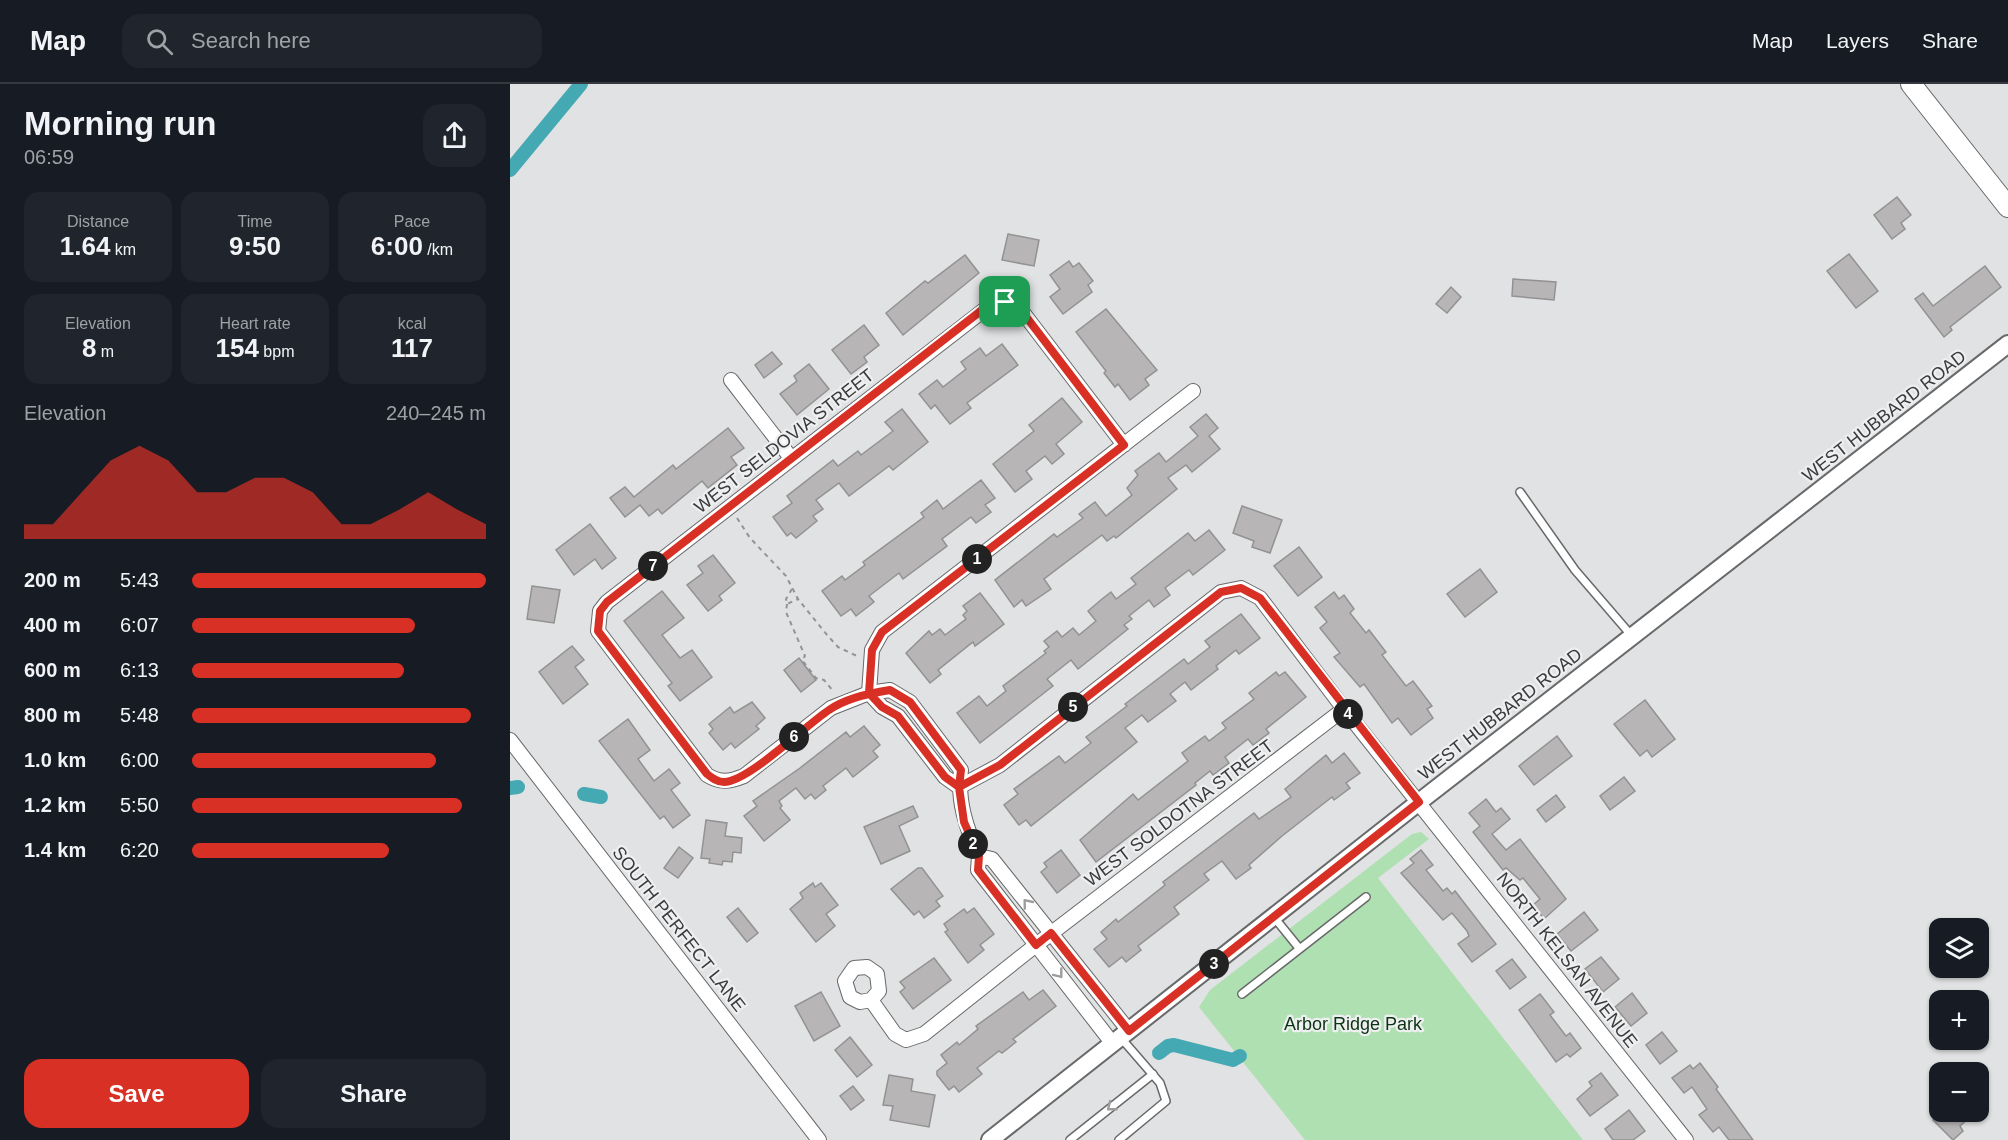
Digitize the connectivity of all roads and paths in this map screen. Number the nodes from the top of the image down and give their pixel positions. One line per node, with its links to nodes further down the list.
1 (1911, 84): 2 (main road)
2 (2008, 207)
3 (2008, 344): 13 (street, WEST HUBBARD ROAD)
4 (731, 380): 7 (street)
5 (1193, 391): 6 (street)
6 (1124, 445): 7 (street, WEST SELDOVIA STREET); 16 (street)
7 (791, 458): 16 (street, WEST SELDOVIA STREET)
8 (1520, 492): 13 (lane)
9 (735, 516): 10 (path)
10 (792, 589): 11 (path); 12 (path)
11 (798, 599): 12 (path); 14 (path)
12 (787, 604): 15 (path)
13 (1632, 637): 20 (street, WEST HUBBARD ROAD)
14 (857, 656)
15 (834, 692)
16 (869, 693): 19 (street)
17 (1344, 709): 19 (street, NORTH KELSAN AVENUE); 20 (street, NORTH KELSAN AVENUE); 24 (street, WEST SOLDOTNA STREET)
18 (510, 740): 31 (street, SOUTH PERFECT LANE)
19 (959, 787): 21 (street)
20 (1419, 802): 23 (street, WEST HUBBARD ROAD); 35 (street, NORTH KELSAN AVENUE)
21 (979, 856): 24 (street, one-way to 21); 25 (street)
22 (1366, 897): 26 (lane)
23 (1273, 916): 26 (lane); 29 (street, WEST HUBBARD ROAD)
24 (1051, 933): 25 (street, WEST SOLDOTNA STREET); 29 (street)
25 (1036, 945): 28 (street, WEST SOLDOTNA STREET); 29 (street, one-way to 29)
26 (1299, 948): 27 (lane)
27 (1242, 994)
28 (871, 1000)
29 (1121, 1038): 30 (lane); 32 (street, WEST HUBBARD ROAD)
30 (1153, 1074): 33 (lane, one-way to 33); 34 (lane)
31 (819, 1140)
32 (990, 1140)
33 (1070, 1140)
34 (1119, 1140)
35 (1686, 1140)

